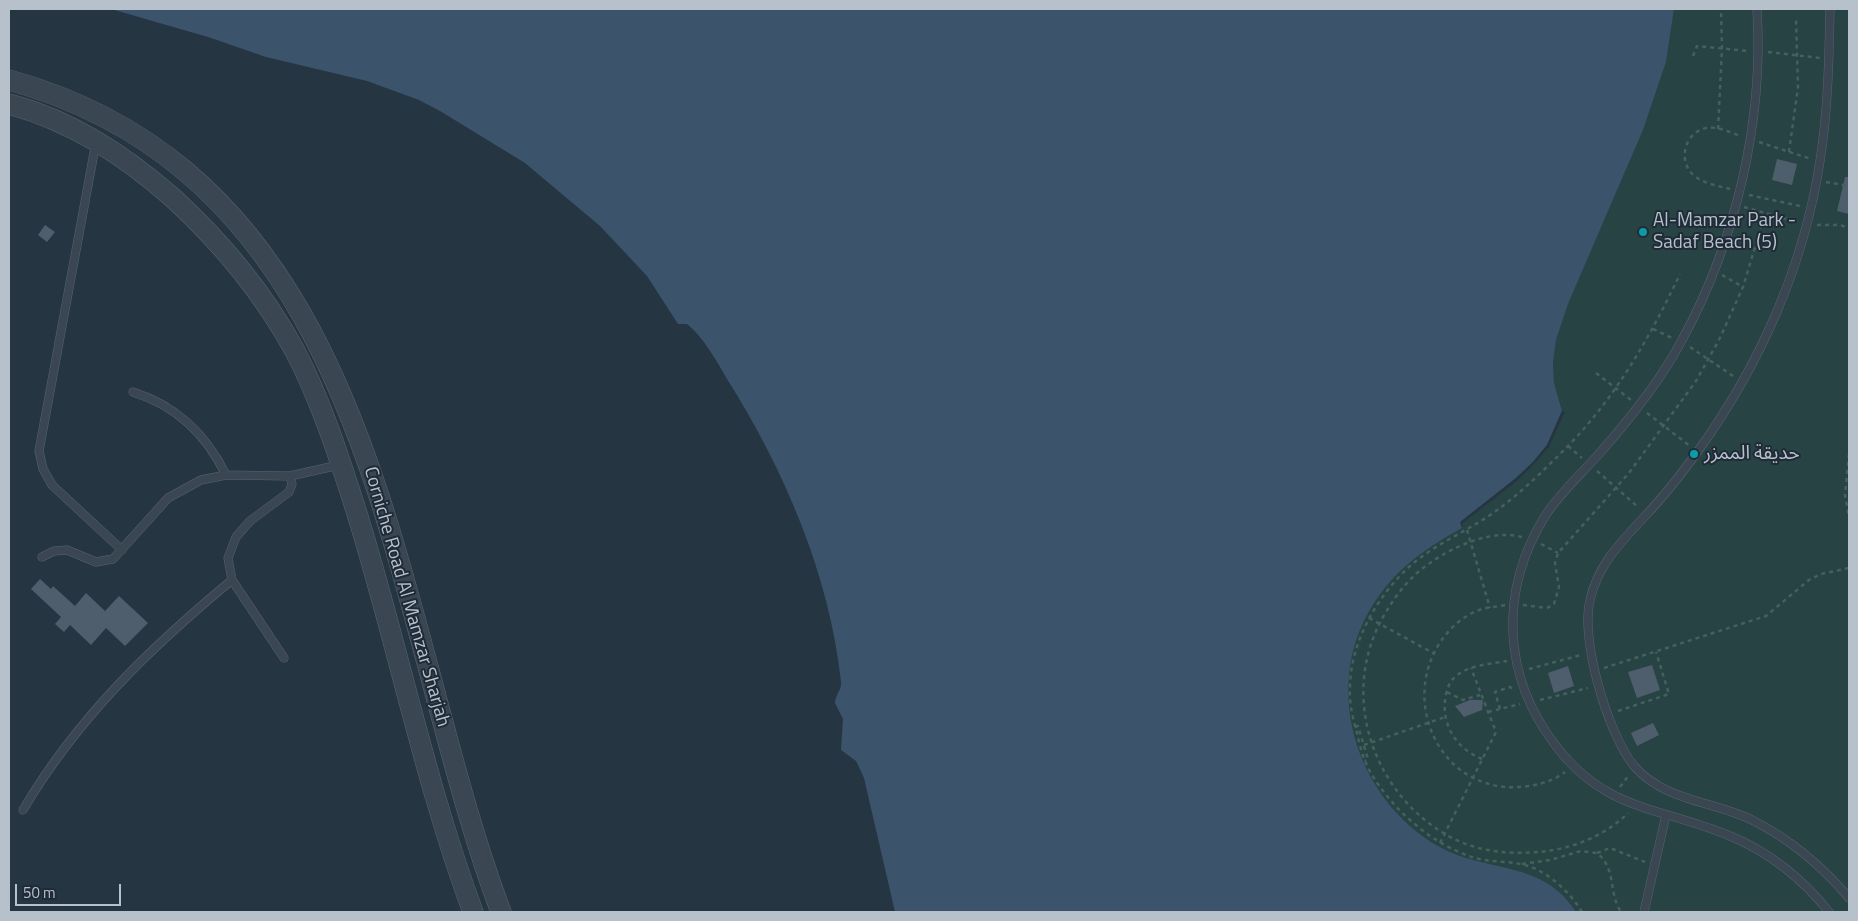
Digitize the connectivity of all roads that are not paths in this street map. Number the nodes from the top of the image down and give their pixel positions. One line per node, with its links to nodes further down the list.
1 (1757, 9): 16 (lane)
2 (1830, 9): 17 (lane)
3 (9, 80): 7 (street, Corniche Road Al Mamzar Sharjah)
4 (9, 104): 5 (street, Corniche Road Al Mamzar Sharjah)
5 (96, 140): 8 (street, Corniche Road Al Mamzar Sharjah); 11 (lane)
6 (133, 392): 9 (lane)
7 (367, 458): 8 (street); 19 (street, Corniche Road Al Mamzar Sharjah)
8 (341, 464): 10 (lane); 18 (street, Corniche Road Al Mamzar Sharjah)
9 (226, 475): 10 (lane); 11 (lane)
10 (290, 476): 13 (lane)
11 (122, 550): 12 (lane)
12 (42, 556)
13 (232, 580): 14 (lane); 15 (lane)
14 (284, 658)
15 (23, 810)
16 (1666, 815): 20 (lane); 21 (lane)
17 (1849, 898)
18 (473, 912)
19 (500, 912)
20 (1644, 912)
21 (1829, 912)

